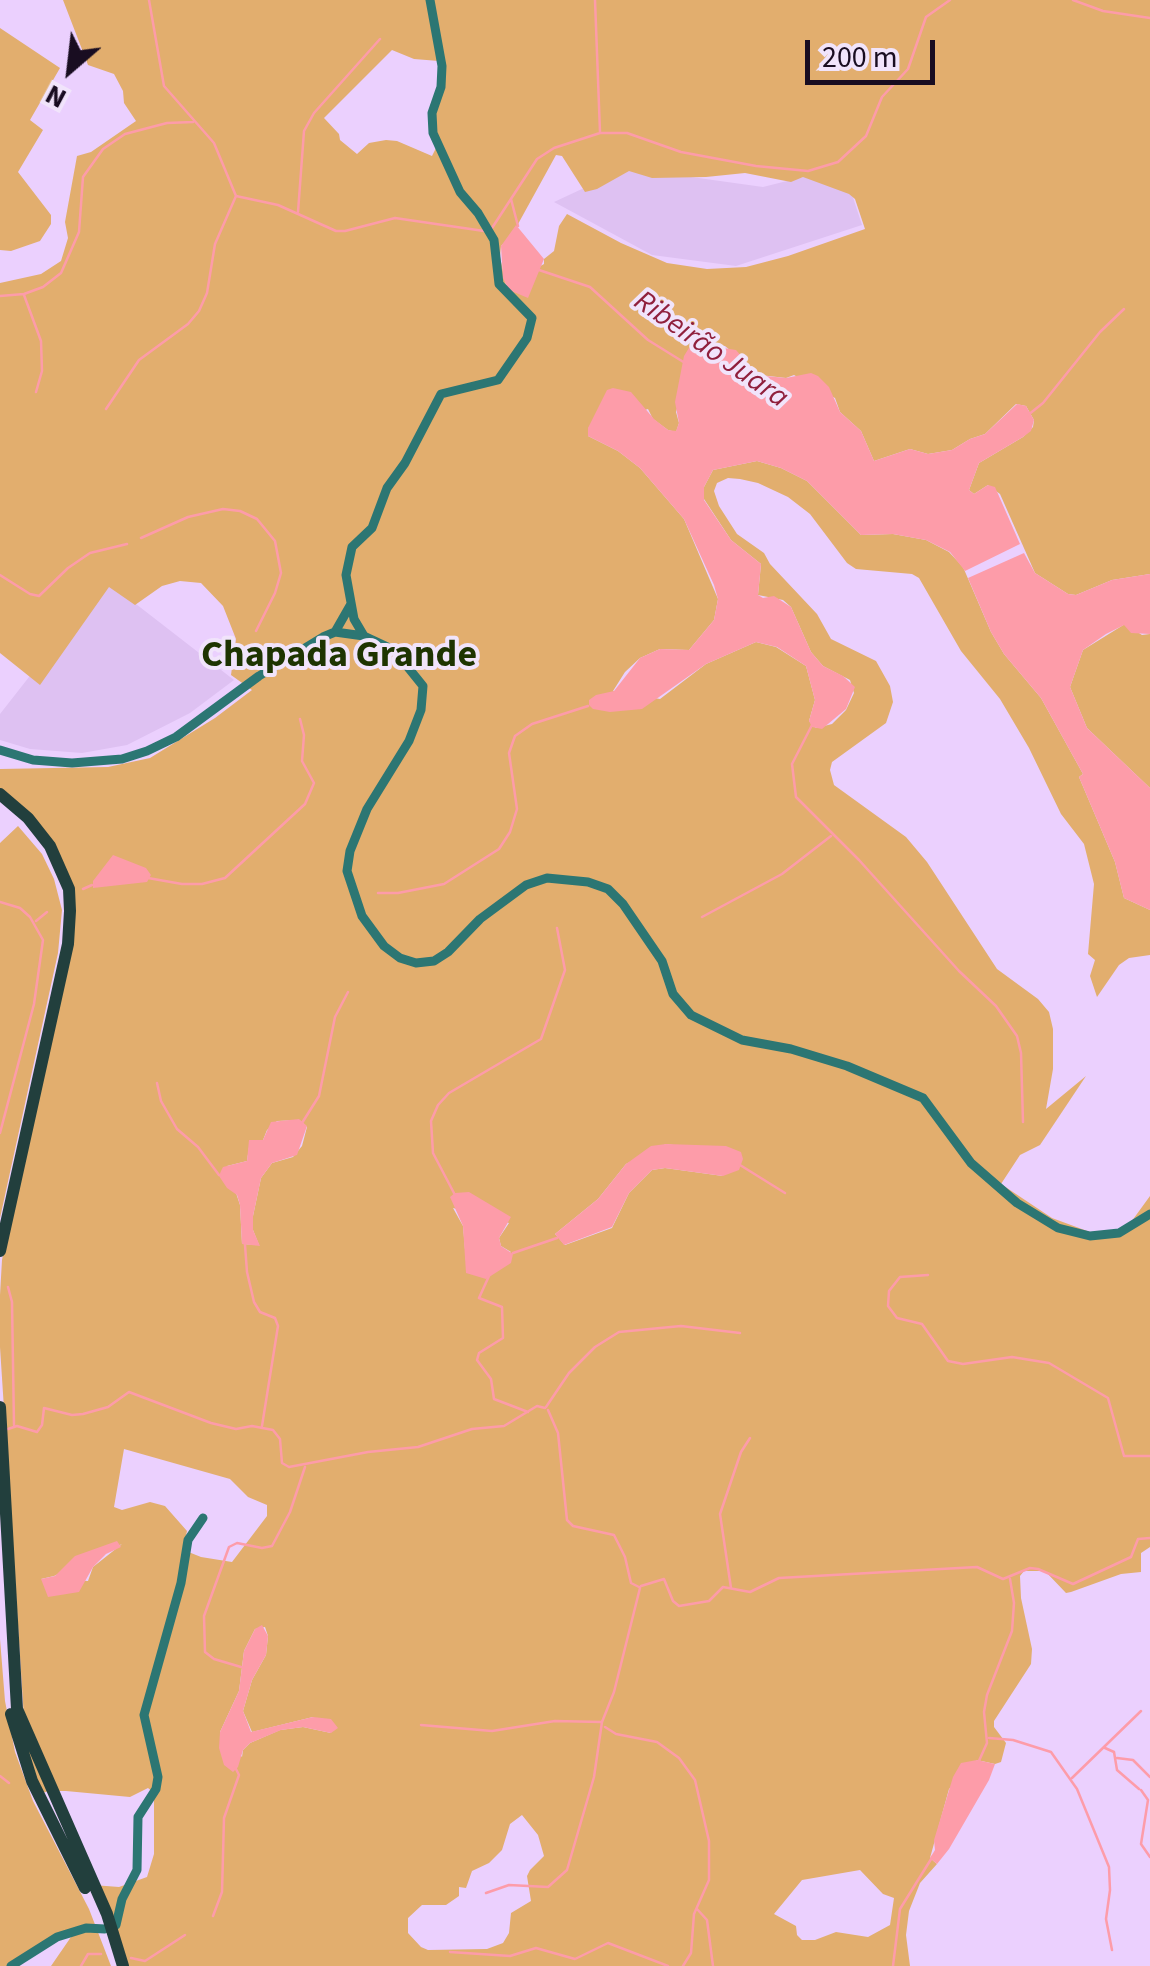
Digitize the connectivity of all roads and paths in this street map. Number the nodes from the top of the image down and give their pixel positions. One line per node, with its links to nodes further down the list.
1 (430, 0): 2 (street)
2 (351, 604): 3 (street); 4 (street)
3 (335, 632): 4 (street); 5 (street)
4 (364, 636): 7 (street)
5 (0, 750)
6 (0, 798): 8 (highway); 9 (highway)
7 (1150, 1214)
8 (0, 1230)
9 (0, 1252)
10 (0, 1407): 11 (highway)
11 (1, 1419): 12 (highway)
12 (2, 1443): 15 (highway)
13 (203, 1518): 15 (street)
14 (0, 1562): 15 (highway)
15 (108, 1928): 16 (street); 17 (highway)
16 (11, 1966)
17 (121, 1966)

